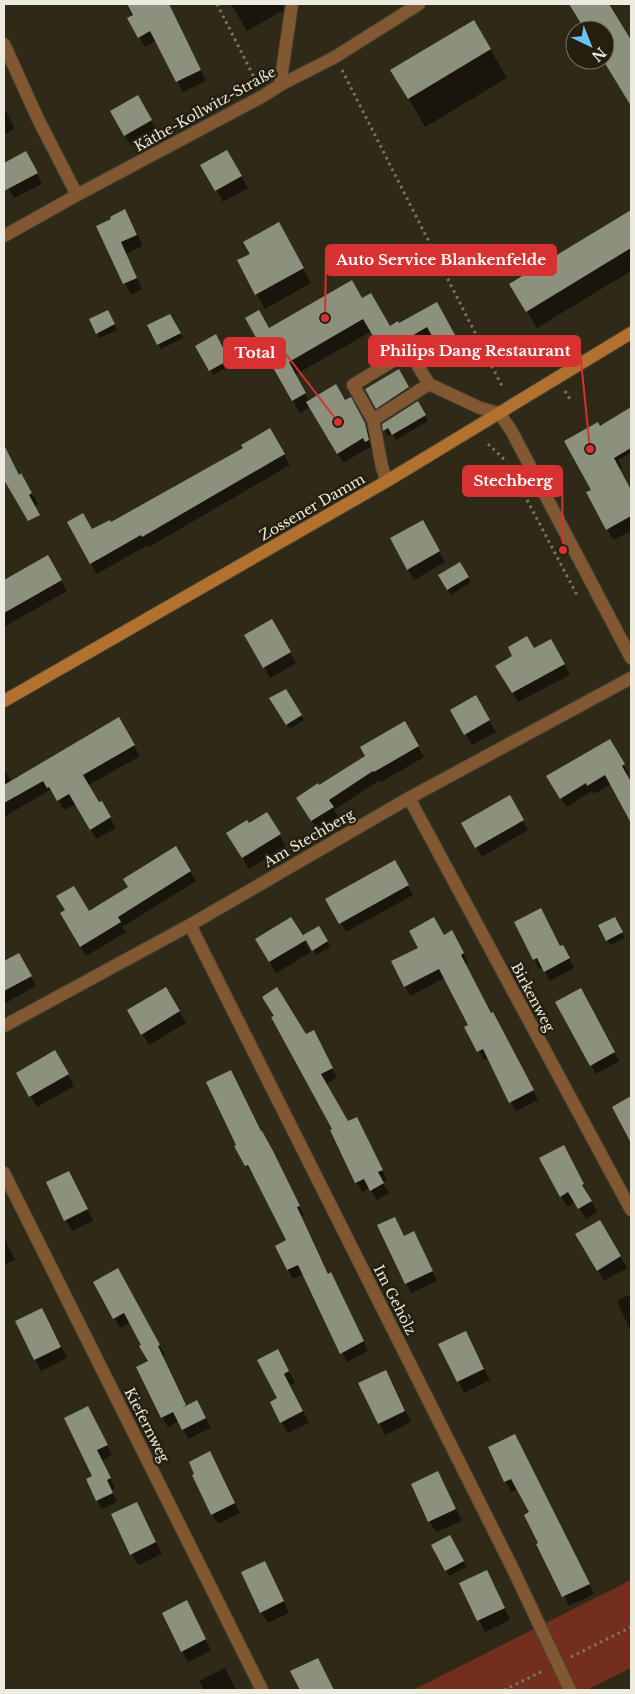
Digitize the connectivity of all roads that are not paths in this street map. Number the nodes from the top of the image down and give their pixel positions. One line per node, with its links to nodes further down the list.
1 (292, 4): 4 (street)
2 (419, 4): 4 (street, Käthe-Kollwitz-Straße)
3 (4, 44): 5 (street)
4 (280, 85): 5 (street, Käthe-Kollwitz-Straße)
5 (77, 195): 6 (street, Käthe-Kollwitz-Straße)
6 (4, 236)
7 (631, 333): 9 (main road, Zossener Damm)
8 (429, 384): 9 (street); 10 (street); 10 (street)
9 (499, 413): 11 (main road, Zossener Damm); 12 (street)
10 (373, 420): 11 (street)
11 (387, 481): 14 (main road, Zossener Damm)
12 (631, 658)
13 (631, 678): 15 (street, Am Stechberg)
14 (4, 701)
15 (409, 798): 16 (street, Am Stechberg); 19 (street, Birkenweg)
16 (190, 924): 17 (street, Am Stechberg); 21 (street, Im Gehölz)
17 (4, 1026)
18 (4, 1173): 20 (street, Kiefernweg)
19 (631, 1210)
20 (262, 1690)
21 (570, 1690)

